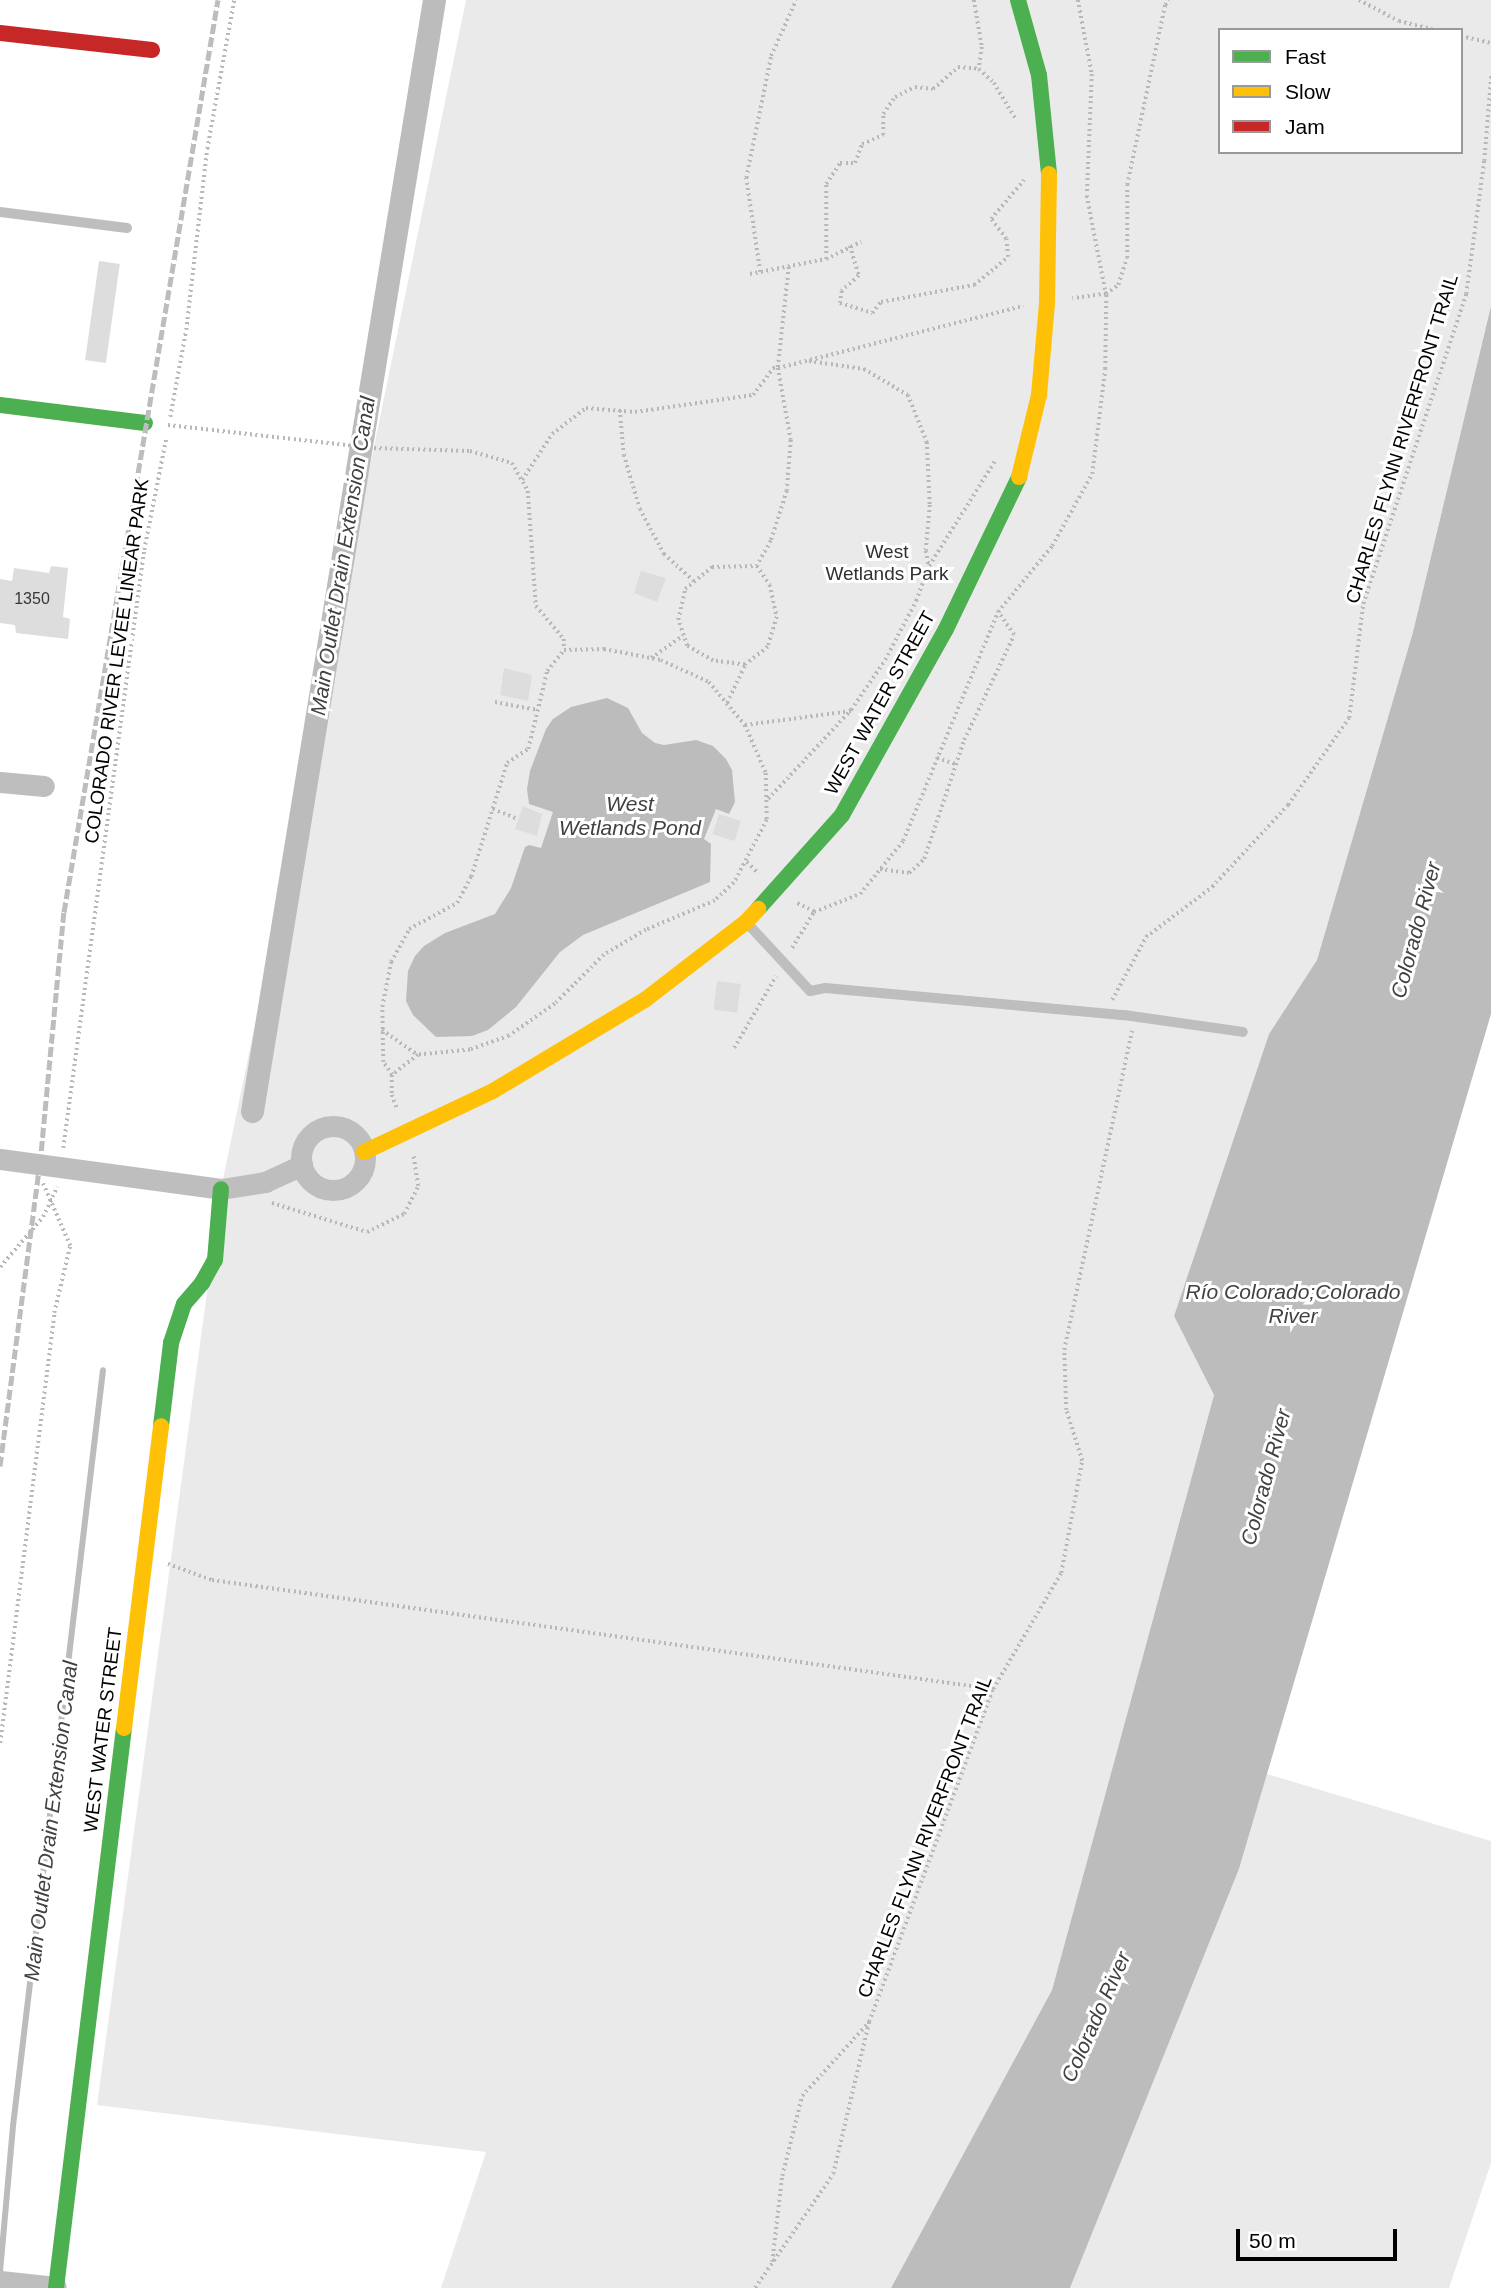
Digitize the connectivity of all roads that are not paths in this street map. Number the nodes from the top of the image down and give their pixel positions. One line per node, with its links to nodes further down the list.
1 (1018, 0): 10 (street, WEST WATER STREET)
2 (0, 33): 3 (street)
3 (152, 50)
4 (0, 212): 5 (lane)
5 (127, 228)
6 (0, 405): 7 (street)
7 (145, 423)
8 (0, 782): 9 (street)
9 (44, 786)
10 (746, 922): 11 (lane); 12 (street, WEST WATER STREET)
11 (1243, 1032)
12 (364, 1152): 14 (street); 14 (street)
13 (0, 1159): 15 (street)
14 (302, 1165): 15 (street)
15 (221, 1189): 17 (street, WEST WATER STREET)
16 (0, 2281): 17 (street)
17 (56, 2288)

